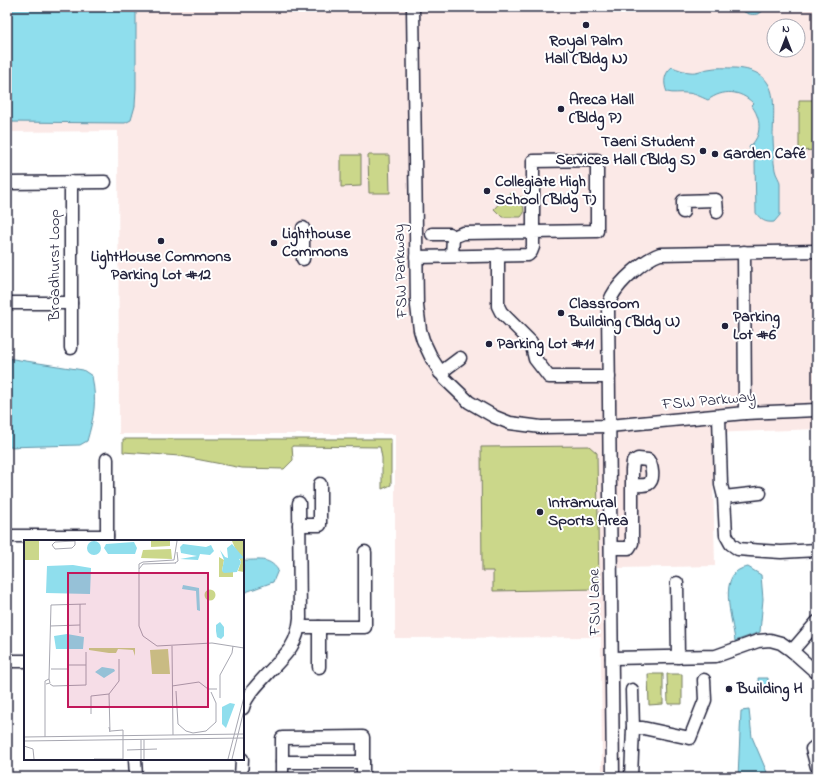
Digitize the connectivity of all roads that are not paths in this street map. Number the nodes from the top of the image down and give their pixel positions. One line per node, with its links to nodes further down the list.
1 (413, 7): 15 (street, FSW Parkway)
2 (71, 182): 3 (street); 4 (street); 18 (street, Broadhurst Loop)
3 (105, 182)
4 (7, 183)
5 (683, 212): 6 (street)
6 (717, 212)
7 (303, 228): 16 (street)
8 (533, 232): 8 (street); 10 (street); 13 (street)
9 (432, 234): 10 (street)
10 (453, 237): 14 (street)
11 (817, 251): 12 (street, FSW Lane)
12 (744, 252): 22 (street, FSW Lane); 24 (street)
13 (498, 255): 14 (street); 22 (street)
14 (452, 256): 15 (street)
15 (416, 257): 21 (street, FSW Parkway)
16 (303, 259)
17 (7, 303): 18 (street)
18 (71, 303): 19 (street, Broadhurst Loop)
19 (71, 348)
20 (460, 358): 21 (street)
21 (440, 373): 26 (street, FSW Parkway)
22 (609, 377): 26 (street, FSW Lane)
23 (817, 410): 24 (street, FSW Parkway)
24 (745, 413): 25 (street, FSW Parkway)
25 (719, 416): 26 (street, FSW Parkway); 31 (street)
26 (609, 426): 36 (street, FSW Lane)
27 (107, 459): 35 (street)
28 (320, 484): 33 (street)
29 (632, 485): 36 (street)
30 (760, 493): 31 (street)
31 (724, 497): 37 (street)
32 (299, 503): 33 (street)
33 (300, 525): 41 (street)
34 (7, 536): 35 (street)
35 (107, 539)
36 (611, 548): 45 (street, FSW Lane)
37 (817, 550)
38 (365, 552): 42 (street)
39 (677, 583): 44 (street)
40 (817, 622): 43 (street)
41 (299, 627): 42 (street); 52 (street)
42 (319, 627): 48 (street)
43 (792, 651): 44 (street); 49 (street)
44 (678, 657): 45 (street)
45 (612, 658): 64 (street, FSW Lane)
46 (7, 661): 47 (street)
47 (24, 661)
48 (319, 666)
49 (817, 673)
50 (704, 680): 53 (street)
51 (632, 690): 53 (street)
52 (244, 703)
53 (633, 728): 65 (street)
54 (817, 745): 59 (street)
55 (135, 760): 60 (street)
56 (242, 760): 61 (street)
57 (282, 762): 58 (street); 58 (street); 62 (street)
58 (363, 762): 63 (street)
59 (817, 767)
60 (136, 777)
61 (240, 777)
62 (282, 777)
63 (363, 777)
64 (613, 777)
65 (631, 777)

